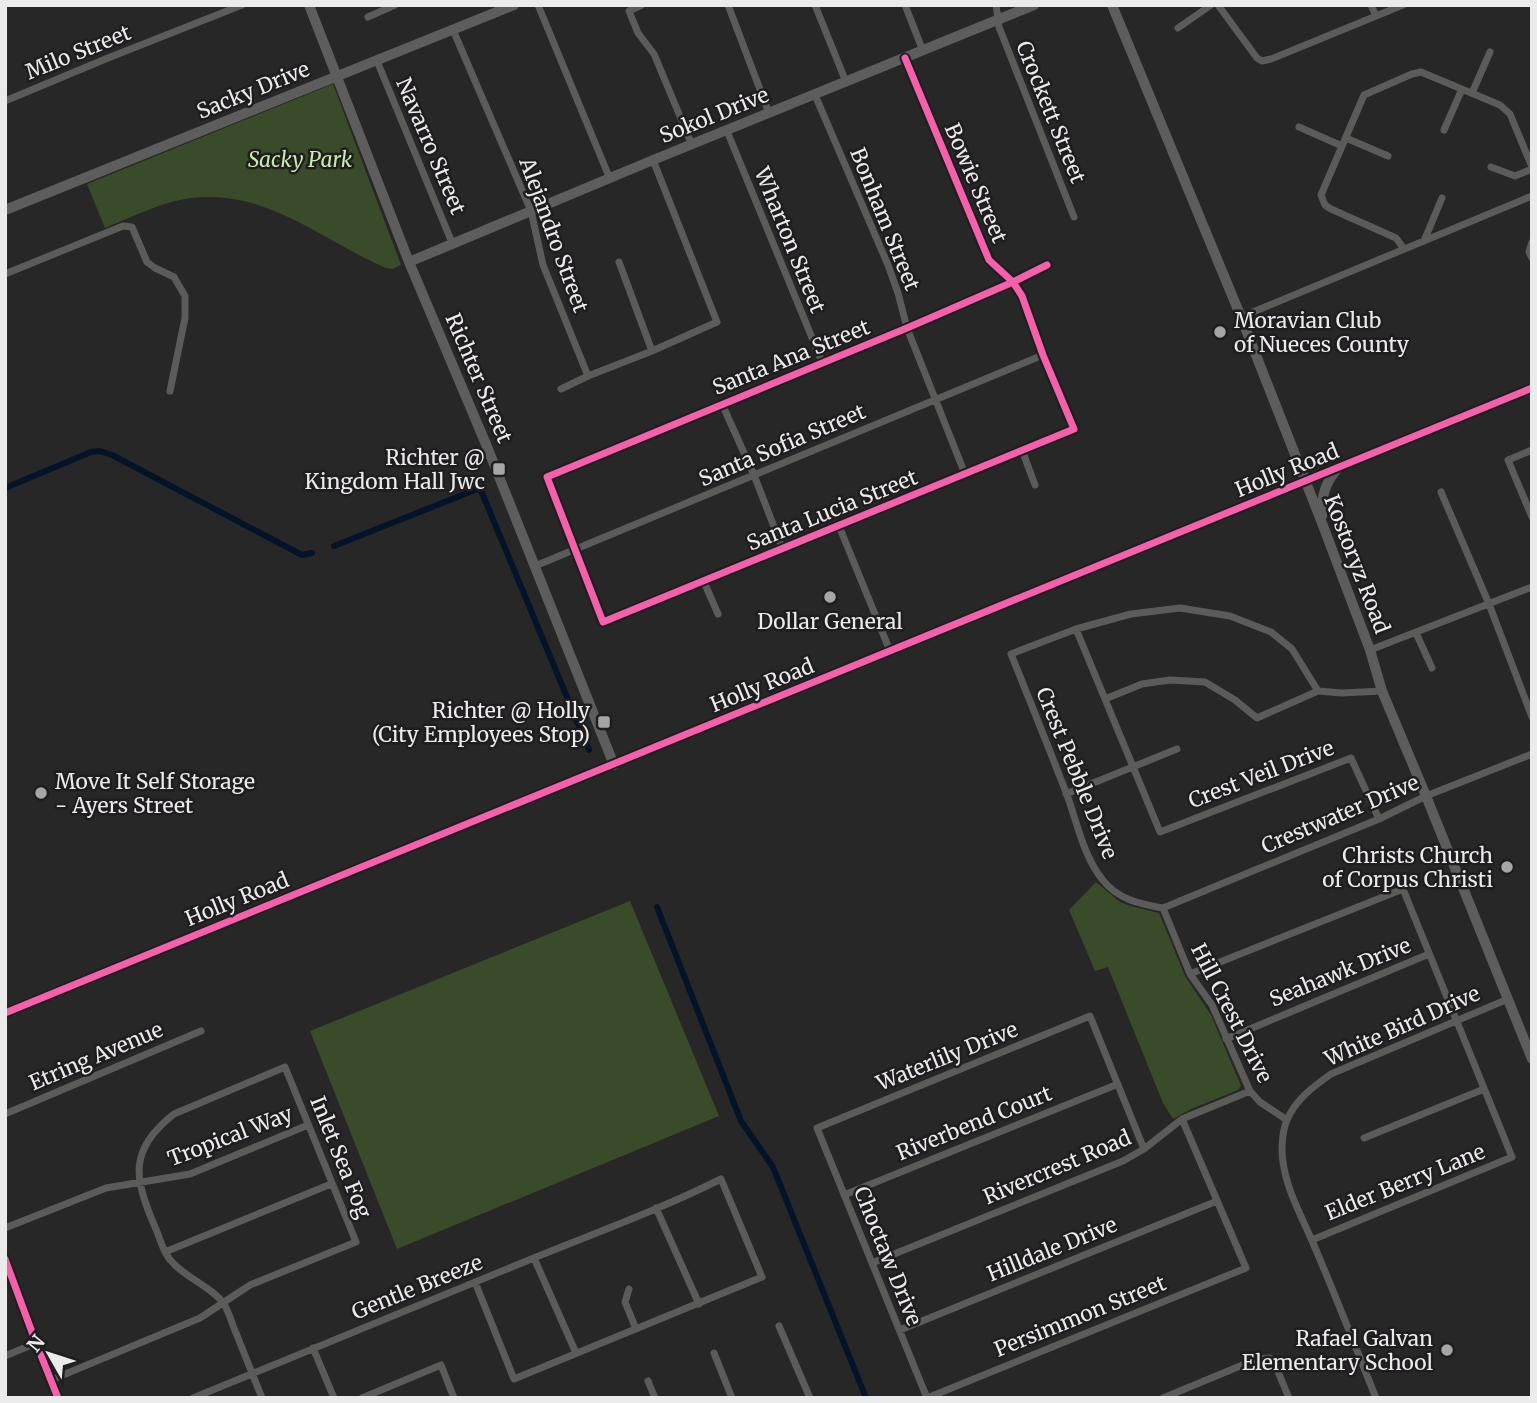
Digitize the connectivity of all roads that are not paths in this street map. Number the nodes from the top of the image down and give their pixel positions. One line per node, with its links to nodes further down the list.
1 (242, 5): 31 (street, Milo Street)
2 (309, 5): 26 (main road, Richter Street)
3 (395, 5): 18 (street)
4 (514, 5): 21 (main road, Sacky Drive)
5 (538, 5): 43 (street)
6 (642, 5): 37 (street)
7 (728, 5): 32 (street)
8 (815, 5): 27 (street)
9 (905, 5): 22 (street)
10 (996, 5): 19 (street, Crockett Street)
11 (1034, 5): 19 (main road, Sokol Drive)
12 (1112, 5): 59 (main road, Kostoryz Road)
13 (1211, 5): 20 (street)
14 (1218, 5): 17 (street)
15 (1371, 5): 17 (street)
16 (1403, 5): 17 (street)
17 (1376, 16)
18 (368, 17)
19 (998, 20): 22 (main road, Sokol Drive); 48 (street, Crockett Street)
20 (1178, 28)
21 (453, 30): 25 (main road, Sacky Drive); 47 (street, Alejandro Street)
22 (923, 51): 24 (main road, Sokol Drive)
23 (1490, 52): 29 (street)
24 (905, 58): 27 (main road, Sokol Drive); 58 (street, Bowie Street)
25 (377, 61): 26 (main road, Sacky Drive); 51 (street, Navarro Street)
26 (337, 78): 46 (main road, Sacky Drive); 54 (main road, Richter Street)
27 (846, 82): 30 (main road, Sokol Drive)
28 (1462, 89): 29 (street); 34 (street); 36 (street)
29 (1472, 93): 41 (street)
30 (816, 94): 32 (main road, Sokol Drive); 60 (street, Bonham Street)
31 (5, 101)
32 (769, 113): 35 (main road, Sokol Drive)
33 (1298, 127): 38 (street)
34 (1444, 130)
35 (727, 131): 37 (main road, Sokol Drive); 63 (street, Wharton Street)
36 (1346, 138): 38 (street); 39 (street)
37 (692, 145): 40 (main road, Sokol Drive)
38 (1342, 146): 52 (street)
39 (1388, 156)
40 (653, 160): 43 (main road, Sokol Drive); 61 (street)
41 (1531, 164): 42 (street)
42 (1491, 167)
43 (610, 179): 47 (main road, Sokol Drive)
44 (1532, 196): 49 (street)
45 (1442, 198): 49 (street)
46 (5, 210)
47 (531, 211): 51 (main road, Sokol Drive); 64 (street, Alejandro Street)
48 (1074, 217)
49 (1424, 241): 52 (street)
50 (1532, 242): 53 (street)
51 (453, 244): 54 (main road, Sokol Drive)
52 (1404, 249): 59 (street)
53 (1532, 258)
54 (409, 262): 84 (main road, Richter Street)
55 (619, 262): 61 (street)
56 (1047, 265): 58 (street, Santa Ana Street)
57 (5, 274): 67 (street)
58 (1013, 282): 60 (street, Santa Ana Street); 62 (street, Bowie Street)
59 (1241, 317): 76 (main road, Kostoryz Road)
60 (906, 328): 63 (street, Santa Ana Street); 68 (street, Bonham Street)
61 (652, 351): 64 (street)
62 (1043, 355): 68 (street, Santa Sofia Street); 70 (street, Bowie Street)
63 (821, 362): 69 (street, Santa Ana Street)
64 (588, 376): 66 (street)
65 (1532, 388): 73 (main road, Holly Road)
66 (562, 389)
67 (170, 391)
68 (936, 399): 74 (street, Bonham Street); 75 (street, Santa Sofia Street)
69 (722, 404): 75 (street); 82 (street, Santa Ana Street)
70 (1074, 429): 71 (street, Santa Lucia Street)
71 (1022, 450): 74 (street, Santa Lucia Street); 77 (street)
72 (1532, 450): 79 (street)
73 (1338, 468): 76 (main road, Holly Road); 80 (main road)
74 (965, 474): 81 (street, Santa Lucia Street)
75 (754, 475): 82 (street, Santa Sofia Street); 83 (street)
76 (1305, 481): 80 (main road, Kostoryz Road); 92 (main road, Holly Road)
77 (1035, 485)
78 (1441, 492): 87 (street)
79 (1532, 517)
80 (1322, 523): 91 (main road, Kostoryz Road)
81 (839, 526): 83 (street, Santa Lucia Street); 92 (street)
82 (575, 550): 84 (street, Santa Sofia Street); 85 (street, Santa Lucia Street)
83 (783, 550): 85 (street, Santa Lucia Street)
84 (535, 565): 100 (main road, Richter Street)
85 (704, 582): 88 (street)
86 (1532, 587): 87 (street)
87 (1489, 604): 90 (street); 97 (street)
88 (718, 614)
89 (1076, 629): 94 (street); 96 (street); 102 (street, Crest Pebble Drive)
90 (1416, 633): 91 (street); 93 (street)
91 (1370, 650): 95 (main road, Kostoryz Road)
92 (890, 652): 100 (main road, Holly Road)
93 (1432, 668)
94 (1318, 691): 95 (street); 96 (street)
95 (1382, 691): 103 (main road, Kostoryz Road)
96 (1105, 699): 101 (street)
97 (1532, 717)
98 (1177, 748): 101 (street)
99 (1532, 754): 103 (street, Crestwater Drive)
100 (614, 765): 109 (main road, Holly Road)
101 (1132, 767): 102 (street); 104 (street, Crest Veil Drive)
102 (1066, 794): 105 (street, Crest Pebble Drive)
103 (1426, 796): 104 (street, Crestwater Drive); 108 (main road, Kostoryz Road)
104 (1379, 819): 105 (street, Crestwater Drive)
105 (1163, 908): 107 (street, Hill Crest Drive)
106 (1429, 954): 107 (street); 110 (street); 112 (street, Seahawk Drive)
107 (1190, 974): 112 (street, Hill Crest Drive)
108 (1508, 999): 110 (street, White Bird Drive); 113 (main road, Kostoryz Road)
109 (5, 1013)
110 (1457, 1021): 115 (street); 119 (street, White Bird Drive)
111 (201, 1031): 117 (street, Etring Avenue)
112 (1226, 1039): 116 (street, Hill Crest Drive)
113 (1532, 1059)
114 (1118, 1084): 121 (street, Waterlily Drive); 123 (street); 126 (street, Riverbend Court)
115 (1484, 1089): 122 (street); 130 (street, Elder Berry Lane)
116 (1250, 1091): 118 (street, Rivercrest Road); 119 (street, Hill Crest Drive)
117 (5, 1114)
118 (1182, 1119): 123 (street, Rivercrest Road); 127 (street)
119 (1287, 1120): 130 (street, White Bird Drive)
120 (308, 1125): 124 (street, Tropical Way); 124 (street, Inlet Sea Fog); 125 (street, Inlet Sea Fog)
121 (817, 1128): 126 (street, Choctaw Drive)
122 (1364, 1138)
123 (1144, 1149): 134 (street, Rivercrest Road)
124 (139, 1182): 129 (street, Tropical Way); 131 (street)
125 (331, 1184): 131 (street); 137 (street, Inlet Sea Fog)
126 (844, 1195): 134 (street, Choctaw Drive)
127 (1217, 1201): 141 (street, Hilldale Drive); 159 (street, Persimmon Street)
128 (656, 1208): 132 (street, Gentle Breeze); 138 (street); 138 (street, Gentle Breeze)
129 (5, 1228)
130 (1312, 1240): 162 (street, White Bird Drive)
131 (164, 1252): 137 (street)
132 (534, 1258): 135 (street, Gentle Breeze); 144 (street)
133 (5, 1259): 142 (main road)
134 (872, 1263): 141 (street, Choctaw Drive)
135 (475, 1282): 143 (street, Gentle Breeze); 144 (street)
136 (629, 1289): 140 (street)
137 (224, 1303): 147 (street); 148 (street)
138 (699, 1304): 140 (street)
139 (779, 1326): 158 (street)
140 (636, 1329): 144 (street)
141 (900, 1330): 159 (street, Choctaw Drive)
142 (36, 1343): 146 (street); 148 (main road)
143 (313, 1348): 147 (street, Gentle Breeze); 153 (street)
144 (576, 1353)
145 (714, 1353): 157 (street)
146 (5, 1356)
147 (252, 1373): 151 (street, Gentle Breeze); 152 (street)
148 (51, 1380): 150 (main road)
149 (648, 1381): 156 (street)
150 (58, 1398)
151 (192, 1398)
152 (262, 1398)
153 (334, 1398)
154 (362, 1398): 155 (street)
155 (454, 1398)
156 (655, 1398)
157 (732, 1398)
158 (810, 1398)
159 (928, 1398)
160 (1163, 1398): 161 (street)
161 (1289, 1398)
162 (1376, 1398)

